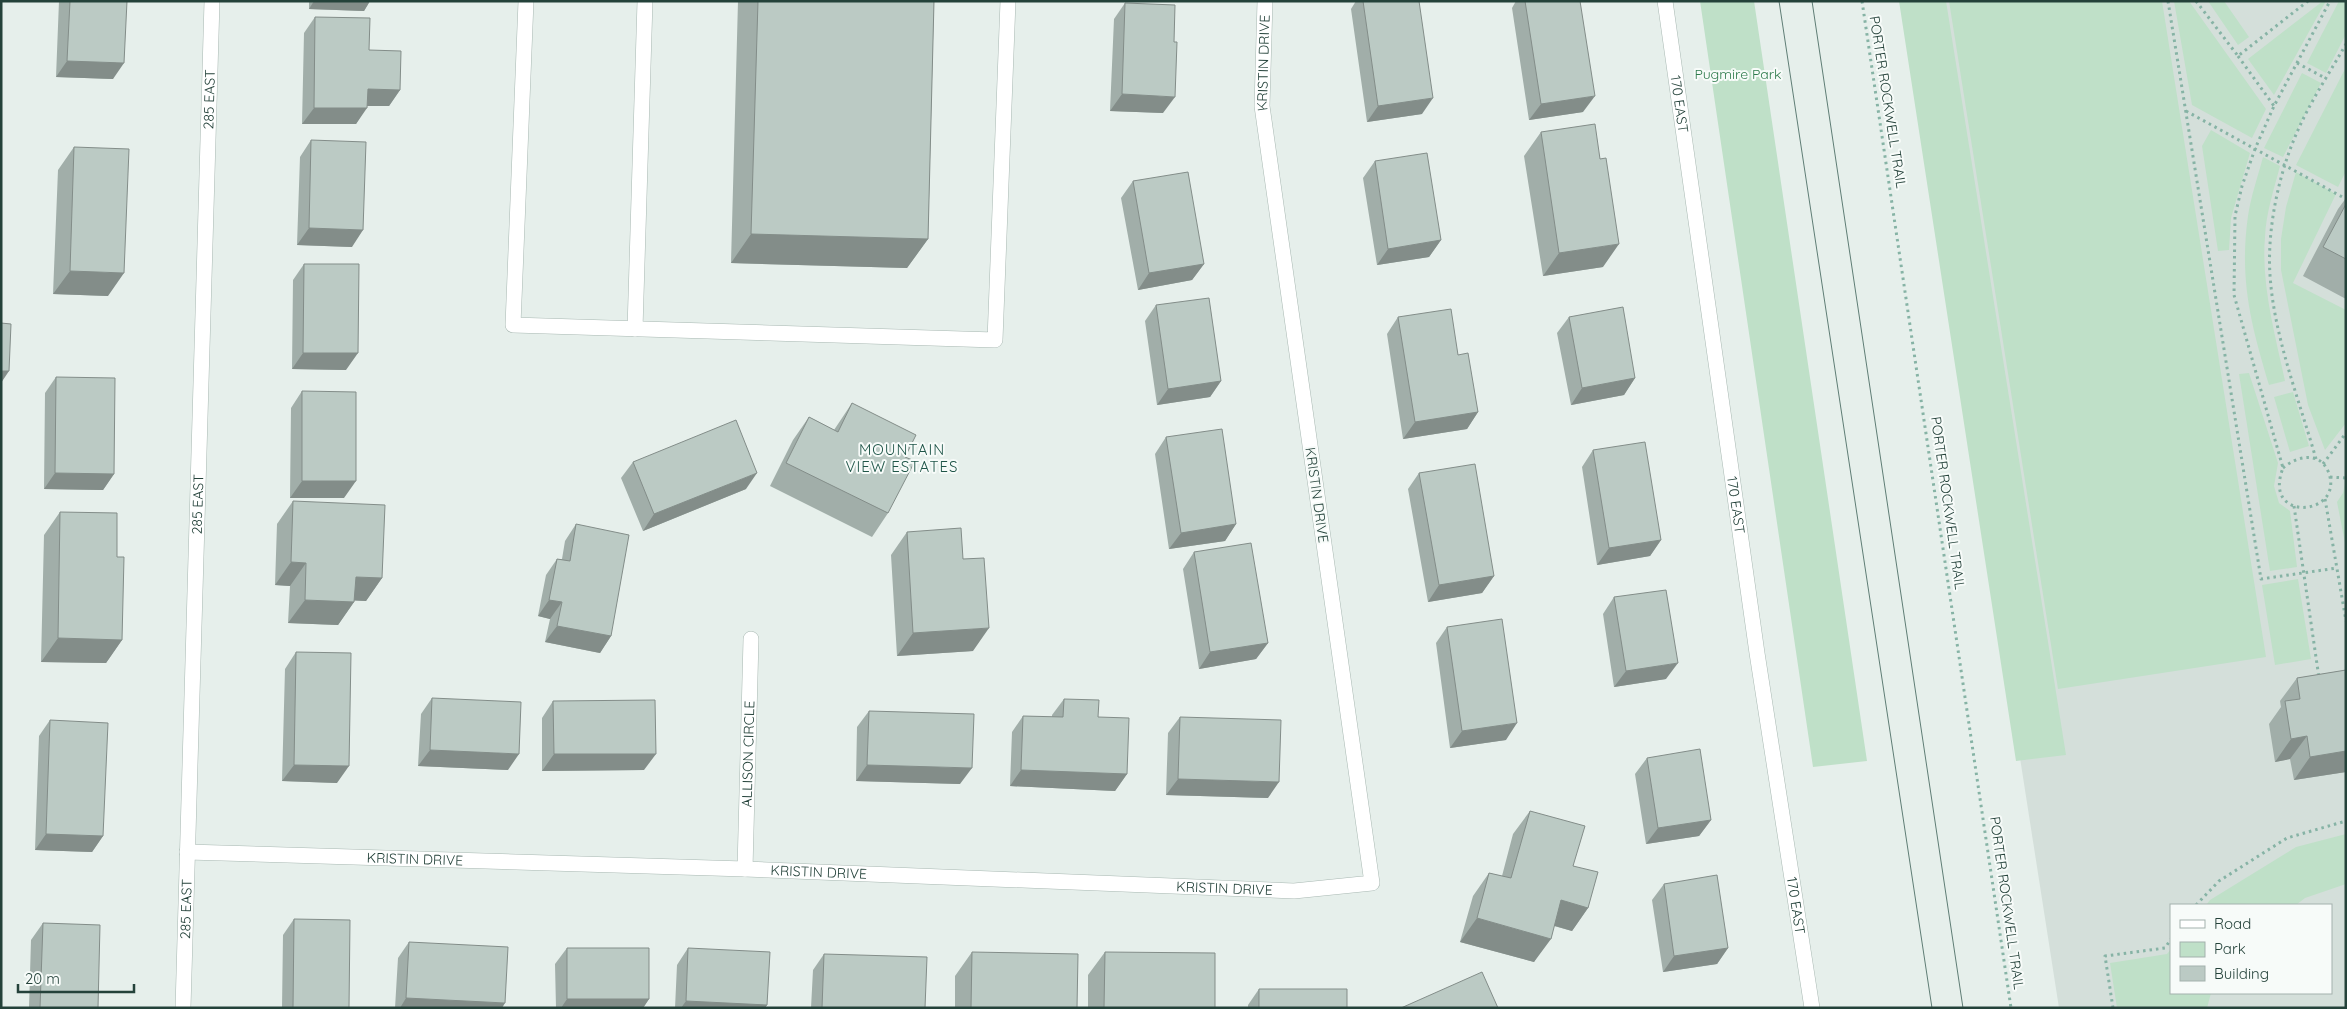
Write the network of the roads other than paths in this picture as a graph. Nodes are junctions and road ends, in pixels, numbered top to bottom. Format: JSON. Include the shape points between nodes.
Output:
{"nodes":[{"id":1,"x":212,"y":1,"type":"edge"},
{"id":2,"x":526,"y":1,"type":"edge"},
{"id":3,"x":645,"y":1,"type":"edge"},
{"id":4,"x":1008,"y":1,"type":"edge"},
{"id":5,"x":1265,"y":1,"type":"edge"},
{"id":6,"x":1665,"y":1,"type":"edge"},
{"id":7,"x":634,"y":329,"type":"junction"},
{"id":8,"x":751,"y":639,"type":"dead end"},
{"id":9,"x":188,"y":852,"type":"junction"},
{"id":10,"x":745,"y":869,"type":"junction"},
{"id":11,"x":183,"y":1008,"type":"edge"},
{"id":12,"x":1812,"y":1008,"type":"edge"}],
"edges":[{"from":1,"to":9,"type":"street","name":"285 EAST"},
{"from":2,"to":7,"type":"street","via":[[513,325]]},
{"from":3,"to":7,"type":"street"},
{"from":4,"to":7,"type":"street","via":[[995,340]]},
{"from":5,"to":10,"type":"street","name":"KRISTIN DRIVE","via":[[1262,106],[1372,883],[1294,891]]},
{"from":6,"to":12,"type":"street","name":"170 EAST","via":[[1757,653]]},
{"from":8,"to":10,"type":"street","name":"ALLISON CIRCLE"},
{"from":9,"to":10,"type":"street","name":"KRISTIN DRIVE"},
{"from":9,"to":11,"type":"street","name":"285 EAST"}]}
